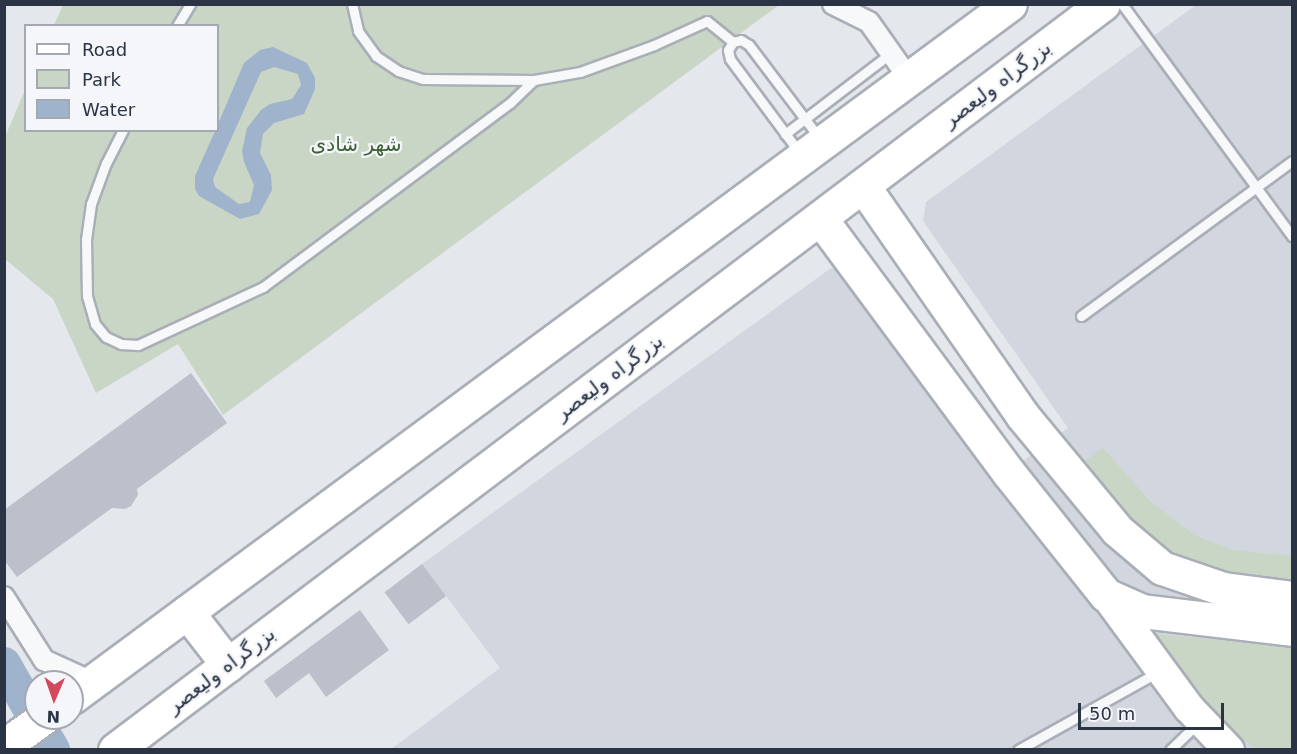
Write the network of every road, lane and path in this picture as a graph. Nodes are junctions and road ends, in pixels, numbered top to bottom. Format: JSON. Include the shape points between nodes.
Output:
{"nodes":[{"id":1,"x":190,"y":4,"type":"edge"},
{"id":2,"x":352,"y":4,"type":"edge"},
{"id":3,"x":833,"y":4,"type":"edge"},
{"id":4,"x":1010,"y":4,"type":"edge"},
{"id":5,"x":1103,"y":4,"type":"edge"},
{"id":6,"x":1122,"y":4,"type":"edge"},
{"id":7,"x":178,"y":24,"type":"edge"},
{"id":8,"x":733,"y":42,"type":"junction"},
{"id":9,"x":891,"y":53,"type":"junction"},
{"id":10,"x":534,"y":80,"type":"junction"},
{"id":11,"x":910,"y":80,"type":"junction"},
{"id":12,"x":122,"y":132,"type":"edge"},
{"id":13,"x":804,"y":138,"type":"junction"},
{"id":14,"x":1293,"y":161,"type":"edge"},
{"id":15,"x":863,"y":186,"type":"junction"},
{"id":16,"x":1257,"y":186,"type":"junction"},
{"id":17,"x":820,"y":218,"type":"junction"},
{"id":18,"x":1293,"y":236,"type":"edge"},
{"id":19,"x":1082,"y":316,"type":"dead end"},
{"id":20,"x":1022,"y":415,"type":"junction"},
{"id":21,"x":987,"y":442,"type":"junction"},
{"id":22,"x":1100,"y":511,"type":"junction"},
{"id":23,"x":1061,"y":538,"type":"junction"},
{"id":24,"x":1106,"y":595,"type":"junction"},
{"id":25,"x":4,"y":597,"type":"edge"},
{"id":26,"x":1293,"y":598,"type":"edge"},
{"id":27,"x":187,"y":612,"type":"junction"},
{"id":28,"x":1293,"y":628,"type":"edge"},
{"id":29,"x":228,"y":665,"type":"junction"},
{"id":30,"x":57,"y":670,"type":"edge"},
{"id":31,"x":1160,"y":671,"type":"junction"},
{"id":32,"x":84,"y":689,"type":"edge"},
{"id":33,"x":1201,"y":720,"type":"junction"},
{"id":34,"x":26,"y":730,"type":"edge"},
{"id":35,"x":4,"y":746,"type":"edge"},
{"id":36,"x":117,"y":748,"type":"edge"},
{"id":37,"x":1018,"y":750,"type":"edge"},
{"id":38,"x":1170,"y":750,"type":"edge"},
{"id":39,"x":1229,"y":750,"type":"edge"}],
"edges":[{"from":1,"to":7,"type":"lane"},
{"from":2,"to":10,"type":"lane","via":[[353,16],[366,44],[398,71],[430,80]]},
{"from":3,"to":9,"type":"street","via":[[869,22]]},
{"from":4,"to":11,"type":"highway"},
{"from":5,"to":15,"type":"highway","name":"بزرگراه ولیعصر"},
{"from":6,"to":16,"type":"lane"},
{"from":8,"to":10,"type":"lane","via":[[707,21],[580,72]]},
{"from":8,"to":13,"type":"lane","via":[[741,40],[749,45]]},
{"from":8,"to":13,"type":"lane","via":[[728,50],[730,59]]},
{"from":9,"to":11,"type":"street"},
{"from":9,"to":13,"type":"lane"},
{"from":10,"to":12,"type":"lane","via":[[510,103],[263,287],[146,344],[130,346],[106,337],[96,324],[87,296],[88,221],[98,183]]},
{"from":11,"to":13,"type":"highway"},
{"from":13,"to":27,"type":"highway"},
{"from":14,"to":16,"type":"lane"},
{"from":15,"to":17,"type":"highway","name":"بزرگراه ولیعصر"},
{"from":15,"to":20,"type":"highway"},
{"from":16,"to":18,"type":"lane"},
{"from":16,"to":19,"type":"lane"},
{"from":17,"to":21,"type":"highway"},
{"from":17,"to":29,"type":"highway","name":"بزرگراه ولیعصر"},
{"from":20,"to":21,"type":"highway"},
{"from":20,"to":22,"type":"highway"},
{"from":21,"to":23,"type":"highway"},
{"from":22,"to":23,"type":"highway"},
{"from":22,"to":26,"type":"highway","via":[[1162,568],[1223,589]]},
{"from":23,"to":24,"type":"highway"},
{"from":24,"to":28,"type":"highway","via":[[1142,611]]},
{"from":24,"to":31,"type":"main road"},
{"from":25,"to":30,"type":"street","via":[[44,660]]},
{"from":27,"to":29,"type":"highway"},
{"from":27,"to":32,"type":"highway"},
{"from":29,"to":36,"type":"highway","name":"بزرگراه ولیعصر"},
{"from":31,"to":33,"type":"main road"},
{"from":31,"to":37,"type":"lane"},
{"from":33,"to":38,"type":"lane"},
{"from":33,"to":39,"type":"main road"},
{"from":34,"to":35,"type":"highway"}]}
